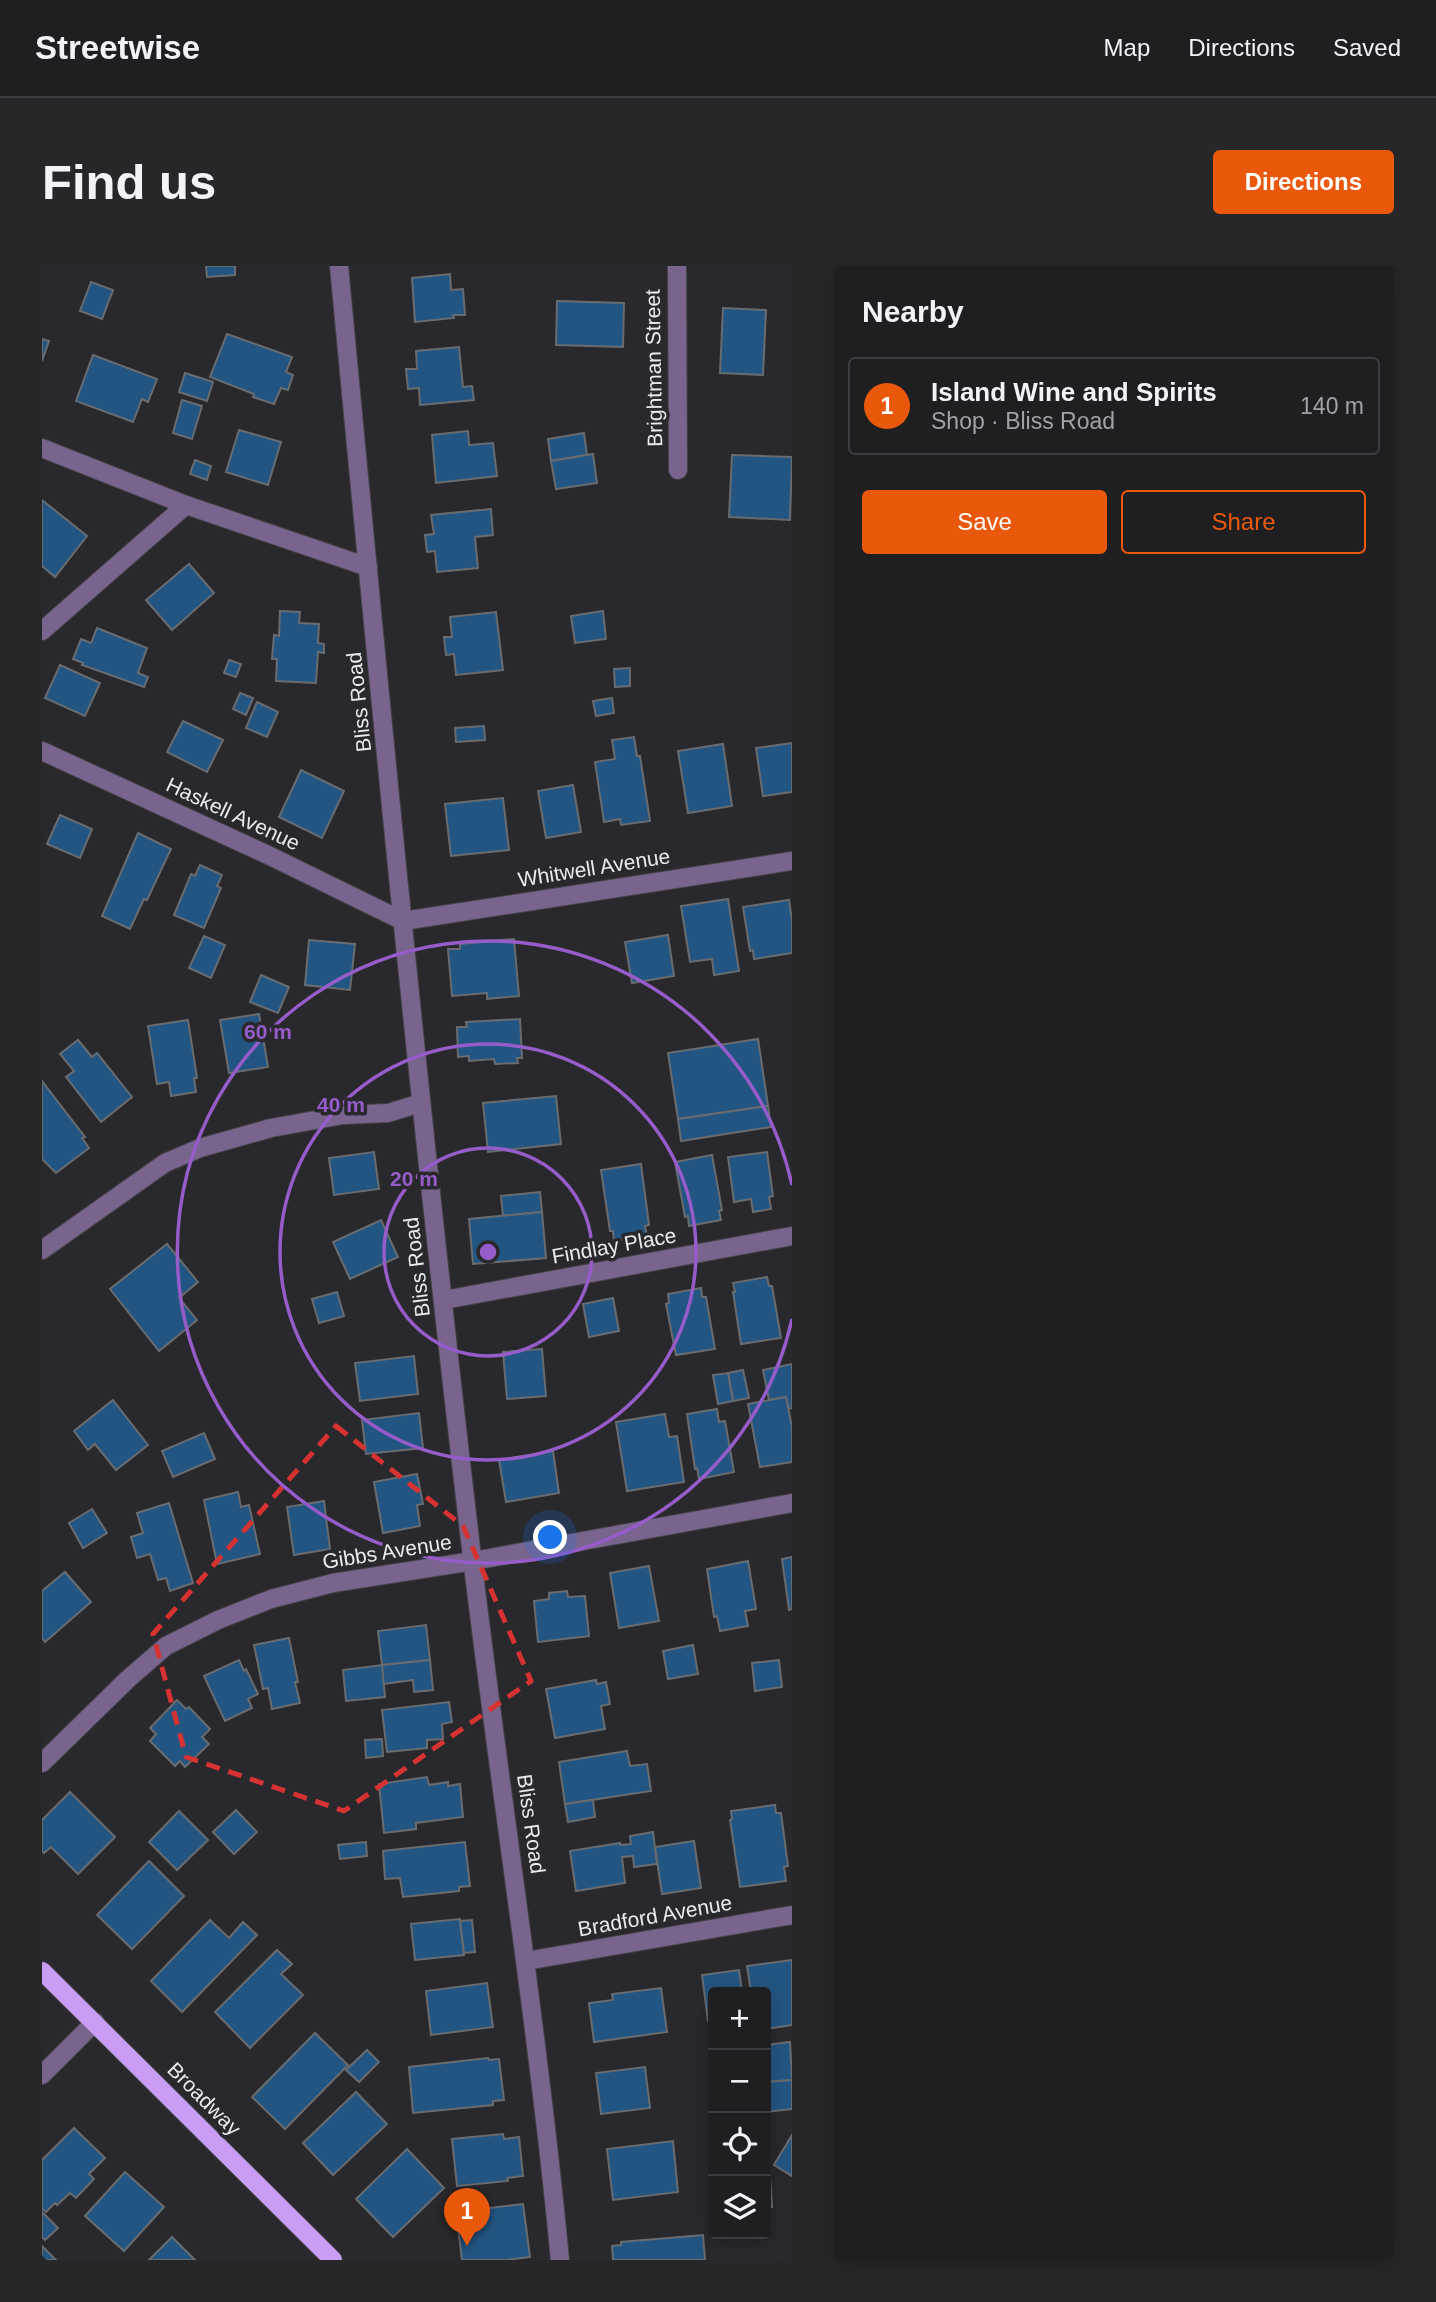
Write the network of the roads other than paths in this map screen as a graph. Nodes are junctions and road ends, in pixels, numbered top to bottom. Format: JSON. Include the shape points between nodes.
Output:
{"nodes":[{"id":1,"x":339,"y":266,"type":"edge"},
{"id":2,"x":677,"y":266,"type":"edge"},
{"id":3,"x":42,"y":448,"type":"edge"},
{"id":4,"x":678,"y":470,"type":"dead end"},
{"id":5,"x":186,"y":505,"type":"junction"},
{"id":6,"x":368,"y":567,"type":"junction"},
{"id":7,"x":42,"y":631,"type":"edge"},
{"id":8,"x":42,"y":751,"type":"edge"},
{"id":9,"x":792,"y":861,"type":"edge"},
{"id":10,"x":403,"y":920,"type":"junction"},
{"id":11,"x":421,"y":1103,"type":"junction"},
{"id":12,"x":792,"y":1236,"type":"edge"},
{"id":13,"x":42,"y":1250,"type":"edge"},
{"id":14,"x":444,"y":1300,"type":"junction"},
{"id":15,"x":792,"y":1503,"type":"edge"},
{"id":16,"x":473,"y":1561,"type":"junction"},
{"id":17,"x":42,"y":1763,"type":"edge"},
{"id":18,"x":792,"y":1915,"type":"edge"},
{"id":19,"x":526,"y":1961,"type":"junction"},
{"id":20,"x":42,"y":1971,"type":"edge"},
{"id":21,"x":95,"y":2022,"type":"junction"},
{"id":22,"x":42,"y":2075,"type":"edge"},
{"id":23,"x":333,"y":2260,"type":"edge"},
{"id":24,"x":560,"y":2260,"type":"edge"}],
"edges":[{"from":1,"to":6,"type":"street","name":"Bliss Road"},
{"from":2,"to":4,"type":"street","name":"Brightman Street"},
{"from":3,"to":5,"type":"street"},
{"from":5,"to":6,"type":"street"},
{"from":5,"to":7,"type":"street"},
{"from":6,"to":10,"type":"street","name":"Bliss Road"},
{"from":8,"to":10,"type":"street","name":"Haskell Avenue"},
{"from":9,"to":10,"type":"street","name":"Whitwell Avenue"},
{"from":10,"to":11,"type":"street","name":"Bliss Road"},
{"from":11,"to":13,"type":"street","via":[[388,1113],[343,1115],[271,1128],[200,1148],[165,1163]]},
{"from":11,"to":14,"type":"street","name":"Bliss Road"},
{"from":12,"to":14,"type":"street","name":"Findlay Place"},
{"from":14,"to":16,"type":"street","name":"Bliss Road"},
{"from":15,"to":16,"type":"street","name":"Gibbs Avenue"},
{"from":16,"to":17,"type":"street","name":"Gibbs Avenue","via":[[333,1583],[271,1599],[218,1620],[166,1646]]},
{"from":16,"to":19,"type":"street","name":"Bliss Road"},
{"from":18,"to":19,"type":"street","name":"Bradford Avenue"},
{"from":19,"to":24,"type":"street","name":"Bliss Road"},
{"from":20,"to":21,"type":"main road","name":"Broadway"},
{"from":21,"to":22,"type":"street"},
{"from":21,"to":23,"type":"main road","name":"Broadway"}]}
